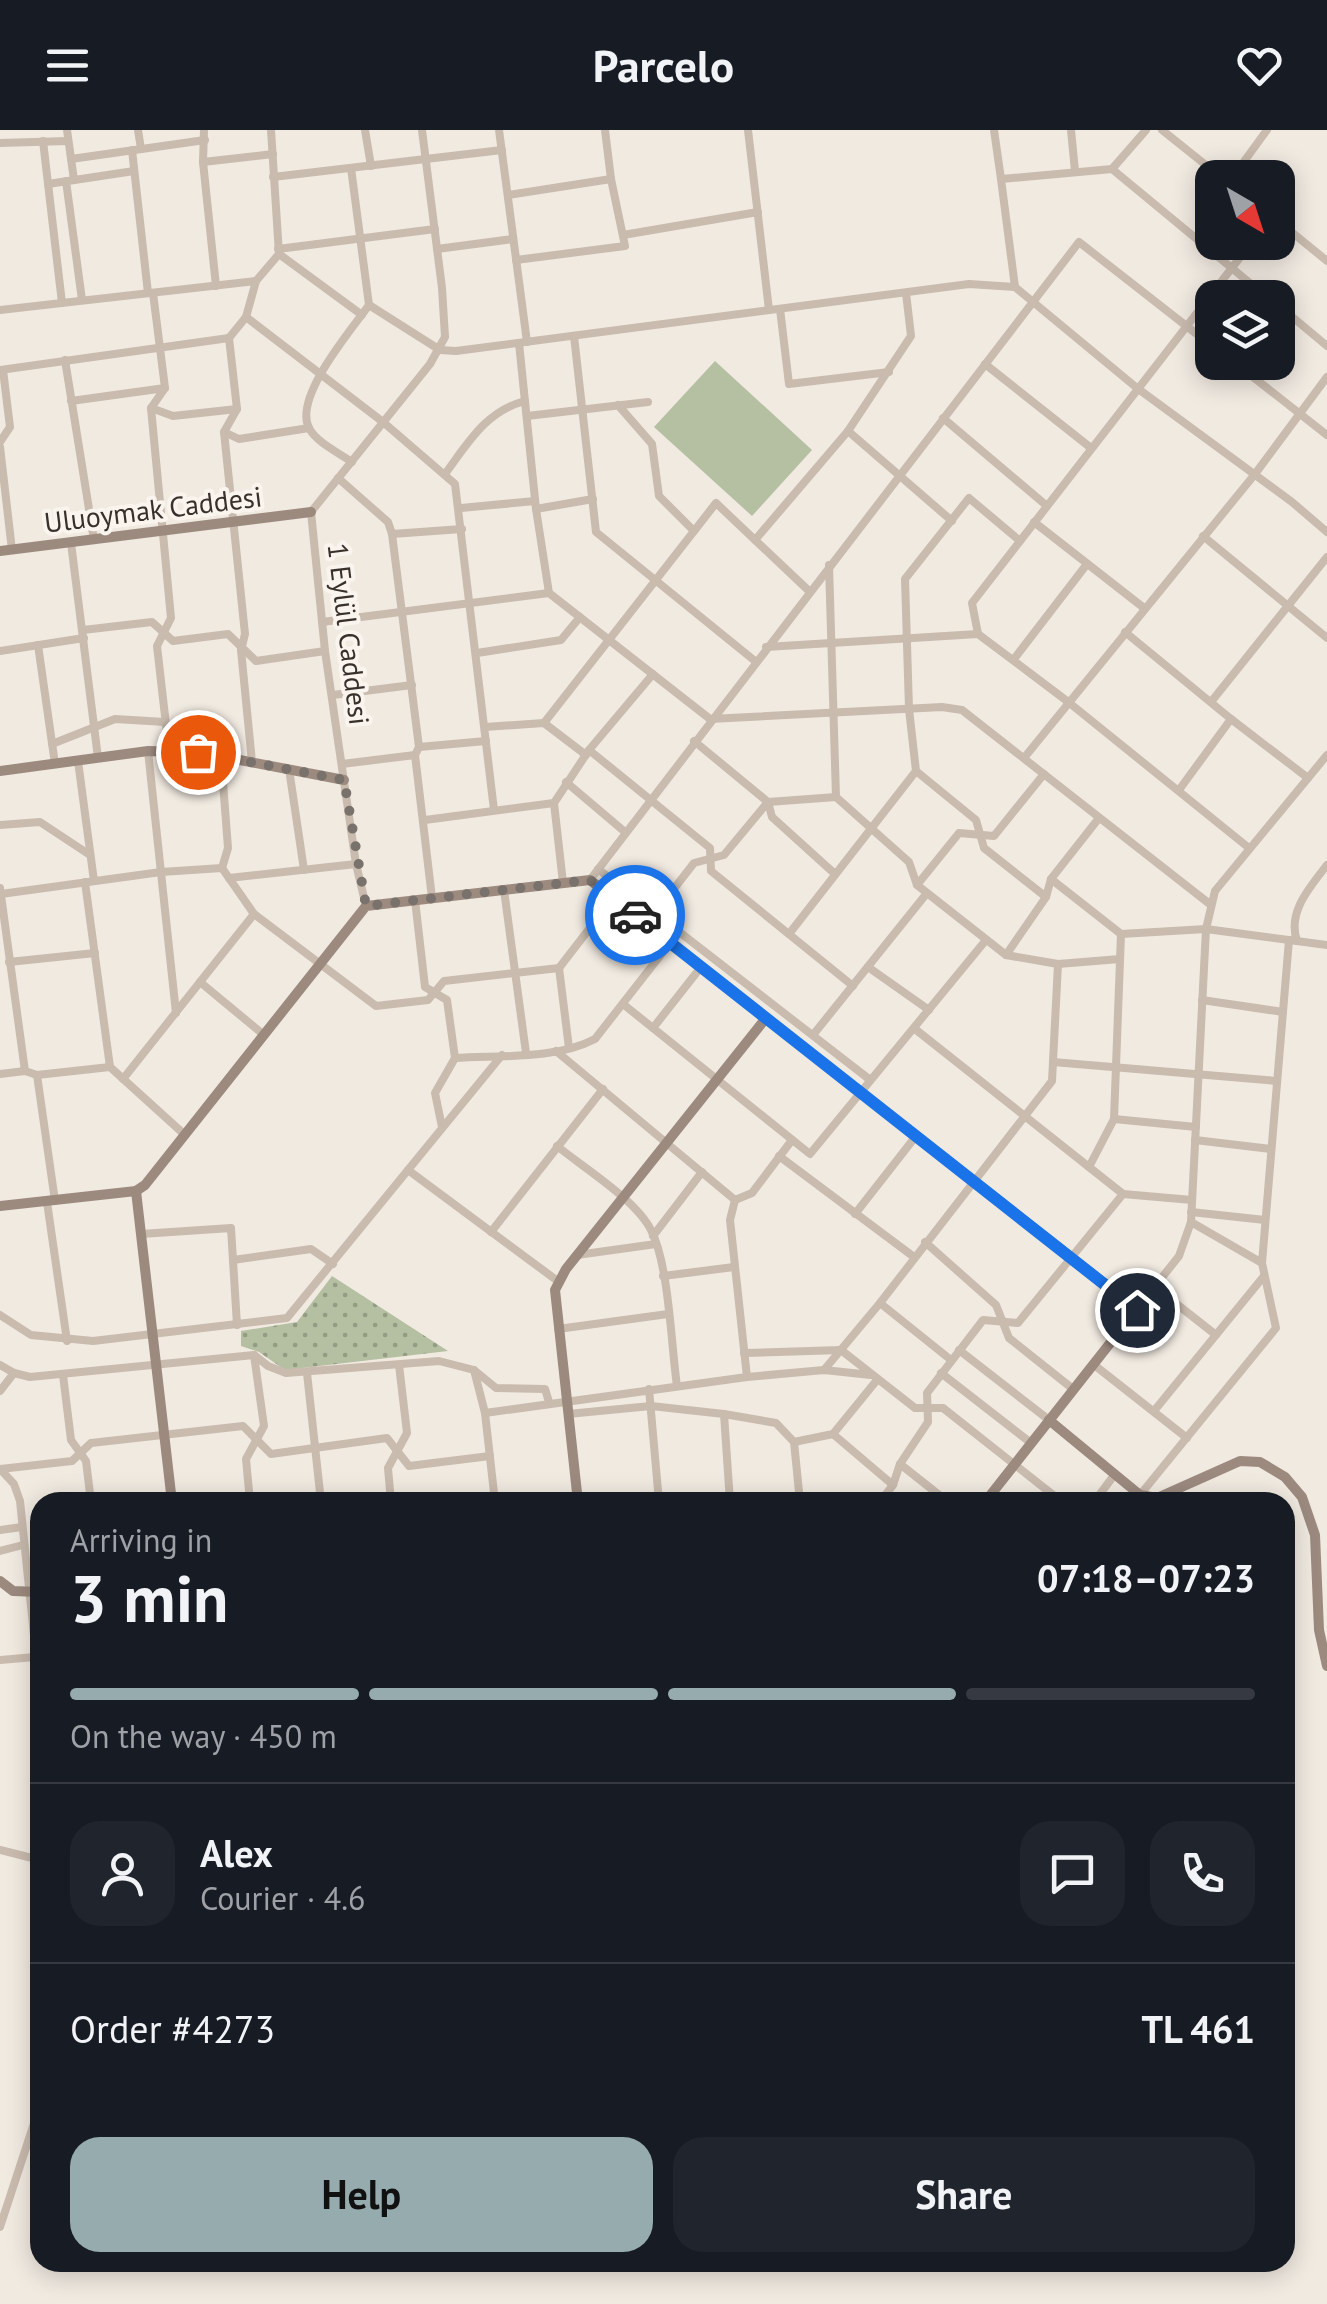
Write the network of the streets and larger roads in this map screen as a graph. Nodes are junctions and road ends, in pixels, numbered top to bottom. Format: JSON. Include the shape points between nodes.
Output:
{"nodes":[{"id":1,"x":67,"y":130,"type":"edge"},
{"id":2,"x":138,"y":130,"type":"edge"},
{"id":3,"x":204,"y":130,"type":"edge"},
{"id":4,"x":270,"y":130,"type":"edge"},
{"id":5,"x":365,"y":130,"type":"edge"},
{"id":6,"x":422,"y":130,"type":"edge"},
{"id":7,"x":499,"y":130,"type":"edge"},
{"id":8,"x":605,"y":130,"type":"edge"},
{"id":9,"x":748,"y":130,"type":"edge"},
{"id":10,"x":994,"y":130,"type":"edge"},
{"id":11,"x":1071,"y":130,"type":"edge"},
{"id":12,"x":1146,"y":130,"type":"edge"},
{"id":13,"x":1162,"y":130,"type":"edge"},
{"id":14,"x":1264,"y":131,"type":"edge"},
{"id":15,"x":205,"y":140,"type":"junction"},
{"id":16,"x":42,"y":141,"type":"junction"},
{"id":17,"x":68,"y":141,"type":"junction"},
{"id":18,"x":0,"y":143,"type":"edge"},
{"id":19,"x":136,"y":150,"type":"junction"},
{"id":20,"x":502,"y":150,"type":"junction"},
{"id":21,"x":272,"y":154,"type":"junction"},
{"id":22,"x":71,"y":159,"type":"junction"},
{"id":23,"x":426,"y":160,"type":"junction"},
{"id":24,"x":1200,"y":160,"type":"edge"},
{"id":25,"x":1244,"y":160,"type":"edge"},
{"id":26,"x":203,"y":162,"type":"junction"},
{"id":27,"x":370,"y":166,"type":"junction"},
{"id":28,"x":351,"y":168,"type":"junction"},
{"id":29,"x":1112,"y":169,"type":"junction"},
{"id":30,"x":134,"y":171,"type":"junction"},
{"id":31,"x":1075,"y":171,"type":"junction"},
{"id":32,"x":273,"y":177,"type":"junction"},
{"id":33,"x":611,"y":179,"type":"junction"},
{"id":34,"x":1001,"y":179,"type":"junction"},
{"id":35,"x":70,"y":180,"type":"junction"},
{"id":36,"x":48,"y":184,"type":"junction"},
{"id":37,"x":508,"y":195,"type":"junction"},
{"id":38,"x":758,"y":212,"type":"junction"},
{"id":39,"x":435,"y":229,"type":"junction"},
{"id":40,"x":623,"y":236,"type":"junction"},
{"id":41,"x":1295,"y":236,"type":"edge"},
{"id":42,"x":359,"y":238,"type":"junction"},
{"id":43,"x":514,"y":238,"type":"junction"},
{"id":44,"x":438,"y":249,"type":"junction"},
{"id":45,"x":278,"y":251,"type":"junction"},
{"id":46,"x":516,"y":260,"type":"junction"},
{"id":47,"x":1238,"y":260,"type":"edge"},
{"id":48,"x":1327,"y":261,"type":"edge"},
{"id":49,"x":1232,"y":268,"type":"junction"},
{"id":50,"x":1246,"y":280,"type":"edge"},
{"id":51,"x":256,"y":281,"type":"junction"},
{"id":52,"x":216,"y":286,"type":"junction"},
{"id":53,"x":1014,"y":287,"type":"junction"},
{"id":54,"x":150,"y":293,"type":"junction"},
{"id":55,"x":906,"y":293,"type":"junction"},
{"id":56,"x":82,"y":300,"type":"junction"},
{"id":57,"x":62,"y":303,"type":"junction"},
{"id":58,"x":1032,"y":304,"type":"junction"},
{"id":59,"x":369,"y":305,"type":"junction"},
{"id":60,"x":780,"y":309,"type":"junction"},
{"id":61,"x":0,"y":310,"type":"edge"},
{"id":62,"x":769,"y":310,"type":"junction"},
{"id":63,"x":362,"y":315,"type":"junction"},
{"id":64,"x":246,"y":317,"type":"junction"},
{"id":65,"x":1295,"y":320,"type":"edge"},
{"id":66,"x":1186,"y":326,"type":"junction"},
{"id":67,"x":1195,"y":333,"type":"edge"},
{"id":68,"x":574,"y":336,"type":"junction"},
{"id":69,"x":229,"y":338,"type":"junction"},
{"id":70,"x":523,"y":343,"type":"junction"},
{"id":71,"x":159,"y":346,"type":"junction"},
{"id":72,"x":1327,"y":346,"type":"edge"},
{"id":73,"x":440,"y":350,"type":"junction"},
{"id":74,"x":65,"y":360,"type":"junction"},
{"id":75,"x":985,"y":364,"type":"junction"},
{"id":76,"x":1,"y":370,"type":"edge"},
{"id":77,"x":888,"y":372,"type":"junction"},
{"id":78,"x":320,"y":374,"type":"junction"},
{"id":79,"x":1327,"y":377,"type":"edge"},
{"id":80,"x":1257,"y":380,"type":"edge"},
{"id":81,"x":164,"y":388,"type":"junction"},
{"id":82,"x":1138,"y":388,"type":"junction"},
{"id":83,"x":71,"y":400,"type":"junction"},
{"id":84,"x":525,"y":401,"type":"junction"},
{"id":85,"x":648,"y":402,"type":"dead end"},
{"id":86,"x":618,"y":405,"type":"junction"},
{"id":87,"x":151,"y":408,"type":"junction"},
{"id":88,"x":582,"y":408,"type":"junction"},
{"id":89,"x":238,"y":409,"type":"junction"},
{"id":90,"x":1301,"y":414,"type":"junction"},
{"id":91,"x":527,"y":416,"type":"junction"},
{"id":92,"x":943,"y":418,"type":"junction"},
{"id":93,"x":383,"y":422,"type":"junction"},
{"id":94,"x":5,"y":426,"type":"edge"},
{"id":95,"x":309,"y":428,"type":"junction"},
{"id":96,"x":848,"y":431,"type":"junction"},
{"id":97,"x":224,"y":432,"type":"junction"},
{"id":98,"x":1327,"y":435,"type":"edge"},
{"id":99,"x":0,"y":445,"type":"edge"},
{"id":100,"x":1091,"y":448,"type":"junction"},
{"id":101,"x":352,"y":462,"type":"junction"},
{"id":102,"x":445,"y":474,"type":"junction"},
{"id":103,"x":1254,"y":474,"type":"junction"},
{"id":104,"x":899,"y":475,"type":"junction"},
{"id":105,"x":338,"y":478,"type":"junction"},
{"id":106,"x":592,"y":498,"type":"junction"},
{"id":107,"x":536,"y":505,"type":"junction"},
{"id":108,"x":1047,"y":506,"type":"junction"},
{"id":109,"x":460,"y":508,"type":"junction"},
{"id":110,"x":311,"y":512,"type":"junction"},
{"id":111,"x":952,"y":521,"type":"junction"},
{"id":112,"x":234,"y":522,"type":"junction"},
{"id":113,"x":1034,"y":522,"type":"junction"},
{"id":114,"x":462,"y":528,"type":"junction"},
{"id":115,"x":694,"y":531,"type":"junction"},
{"id":116,"x":161,"y":532,"type":"junction"},
{"id":117,"x":1327,"y":532,"type":"edge"},
{"id":118,"x":392,"y":534,"type":"junction"},
{"id":119,"x":1204,"y":536,"type":"junction"},
{"id":120,"x":94,"y":540,"type":"junction"},
{"id":121,"x":755,"y":540,"type":"junction"},
{"id":122,"x":1020,"y":541,"type":"junction"},
{"id":123,"x":71,"y":542,"type":"junction"},
{"id":124,"x":6,"y":551,"type":"edge"},
{"id":125,"x":1327,"y":557,"type":"edge"},
{"id":126,"x":1087,"y":564,"type":"junction"},
{"id":127,"x":829,"y":565,"type":"junction"},
{"id":128,"x":655,"y":580,"type":"junction"},
{"id":129,"x":810,"y":590,"type":"junction"},
{"id":130,"x":550,"y":593,"type":"junction"},
{"id":131,"x":471,"y":603,"type":"junction"},
{"id":132,"x":1288,"y":606,"type":"junction"},
{"id":133,"x":1144,"y":608,"type":"junction"},
{"id":134,"x":403,"y":612,"type":"junction"},
{"id":135,"x":580,"y":617,"type":"junction"},
{"id":136,"x":322,"y":622,"type":"junction"},
{"id":137,"x":164,"y":632,"type":"junction"},
{"id":138,"x":1124,"y":632,"type":"junction"},
{"id":139,"x":84,"y":634,"type":"junction"},
{"id":140,"x":978,"y":634,"type":"junction"},
{"id":141,"x":905,"y":636,"type":"junction"},
{"id":142,"x":1327,"y":638,"type":"edge"},
{"id":143,"x":608,"y":639,"type":"junction"},
{"id":144,"x":832,"y":641,"type":"junction"},
{"id":145,"x":38,"y":645,"type":"junction"},
{"id":146,"x":766,"y":647,"type":"junction"},
{"id":147,"x":0,"y":650,"type":"edge"},
{"id":148,"x":241,"y":650,"type":"junction"},
{"id":149,"x":325,"y":652,"type":"junction"},
{"id":150,"x":476,"y":652,"type":"junction"},
{"id":151,"x":1014,"y":659,"type":"junction"},
{"id":152,"x":755,"y":661,"type":"junction"},
{"id":153,"x":653,"y":674,"type":"junction"},
{"id":154,"x":412,"y":685,"type":"junction"},
{"id":155,"x":333,"y":696,"type":"junction"},
{"id":156,"x":1067,"y":701,"type":"junction"},
{"id":157,"x":1211,"y":702,"type":"junction"},
{"id":158,"x":909,"y":709,"type":"junction"},
{"id":159,"x":836,"y":713,"type":"junction"},
{"id":160,"x":710,"y":719,"type":"junction"},
{"id":161,"x":1231,"y":719,"type":"junction"},
{"id":162,"x":165,"y":722,"type":"junction"},
{"id":163,"x":544,"y":723,"type":"junction"},
{"id":164,"x":95,"y":726,"type":"junction"},
{"id":165,"x":485,"y":727,"type":"junction"},
{"id":166,"x":486,"y":741,"type":"junction"},
{"id":167,"x":694,"y":741,"type":"junction"},
{"id":168,"x":52,"y":744,"type":"junction"},
{"id":169,"x":148,"y":751,"type":"junction"},
{"id":170,"x":417,"y":751,"type":"junction"},
{"id":171,"x":169,"y":752,"type":"junction"},
{"id":172,"x":587,"y":753,"type":"junction"},
{"id":173,"x":1327,"y":755,"type":"edge"},
{"id":174,"x":220,"y":756,"type":"junction"},
{"id":175,"x":98,"y":758,"type":"junction"},
{"id":176,"x":1024,"y":758,"type":"junction"},
{"id":177,"x":78,"y":760,"type":"junction"},
{"id":178,"x":252,"y":762,"type":"junction"},
{"id":179,"x":54,"y":764,"type":"junction"},
{"id":180,"x":342,"y":764,"type":"junction"},
{"id":181,"x":289,"y":769,"type":"junction"},
{"id":182,"x":0,"y":771,"type":"edge"},
{"id":183,"x":916,"y":771,"type":"junction"},
{"id":184,"x":1044,"y":774,"type":"junction"},
{"id":185,"x":1308,"y":778,"type":"junction"},
{"id":186,"x":344,"y":780,"type":"junction"},
{"id":187,"x":566,"y":782,"type":"junction"},
{"id":188,"x":1180,"y":790,"type":"junction"},
{"id":189,"x":836,"y":796,"type":"junction"},
{"id":190,"x":650,"y":798,"type":"junction"},
{"id":191,"x":554,"y":802,"type":"junction"},
{"id":192,"x":768,"y":802,"type":"junction"},
{"id":193,"x":494,"y":810,"type":"junction"},
{"id":194,"x":1099,"y":818,"type":"junction"},
{"id":195,"x":425,"y":820,"type":"junction"},
{"id":196,"x":0,"y":825,"type":"edge"},
{"id":197,"x":872,"y":828,"type":"junction"},
{"id":198,"x":626,"y":832,"type":"junction"},
{"id":199,"x":978,"y":834,"type":"junction"},
{"id":200,"x":1249,"y":848,"type":"junction"},
{"id":201,"x":90,"y":855,"type":"junction"},
{"id":202,"x":710,"y":860,"type":"junction"},
{"id":203,"x":356,"y":864,"type":"junction"},
{"id":204,"x":1327,"y":865,"type":"edge"},
{"id":205,"x":222,"y":868,"type":"junction"},
{"id":206,"x":598,"y":869,"type":"junction"},
{"id":207,"x":304,"y":870,"type":"junction"},
{"id":208,"x":161,"y":872,"type":"junction"},
{"id":209,"x":835,"y":874,"type":"junction"},
{"id":210,"x":229,"y":878,"type":"junction"},
{"id":211,"x":1051,"y":879,"type":"junction"},
{"id":212,"x":590,"y":880,"type":"junction"},
{"id":213,"x":90,"y":882,"type":"junction"},
{"id":214,"x":563,"y":883,"type":"junction"},
{"id":215,"x":918,"y":885,"type":"junction"},
{"id":216,"x":504,"y":890,"type":"junction"},
{"id":217,"x":0,"y":891,"type":"edge"},
{"id":218,"x":927,"y":893,"type":"junction"},
{"id":219,"x":1046,"y":897,"type":"junction"},
{"id":220,"x":432,"y":898,"type":"junction"},
{"id":221,"x":612,"y":898,"type":"junction"},
{"id":222,"x":415,"y":900,"type":"junction"},
{"id":223,"x":1211,"y":905,"type":"junction"},
{"id":224,"x":366,"y":906,"type":"junction"},
{"id":225,"x":1,"y":912,"type":"edge"},
{"id":226,"x":656,"y":913,"type":"junction"},
{"id":227,"x":254,"y":914,"type":"junction"},
{"id":228,"x":1206,"y":929,"type":"junction"},
{"id":229,"x":789,"y":934,"type":"junction"},
{"id":230,"x":1121,"y":934,"type":"junction"},
{"id":231,"x":986,"y":940,"type":"junction"},
{"id":232,"x":1293,"y":940,"type":"junction"},
{"id":233,"x":670,"y":943,"type":"junction"},
{"id":234,"x":1327,"y":944,"type":"edge"},
{"id":235,"x":95,"y":953,"type":"junction"},
{"id":236,"x":1006,"y":955,"type":"junction"},
{"id":237,"x":1120,"y":959,"type":"junction"},
{"id":238,"x":10,"y":962,"type":"junction"},
{"id":239,"x":319,"y":964,"type":"junction"},
{"id":240,"x":1058,"y":964,"type":"junction"},
{"id":241,"x":868,"y":966,"type":"junction"},
{"id":242,"x":701,"y":967,"type":"junction"},
{"id":243,"x":560,"y":968,"type":"junction"},
{"id":244,"x":515,"y":973,"type":"junction"},
{"id":245,"x":200,"y":982,"type":"junction"},
{"id":246,"x":852,"y":986,"type":"junction"},
{"id":247,"x":436,"y":991,"type":"junction"},
{"id":248,"x":15,"y":1000,"type":"junction"},
{"id":249,"x":1202,"y":1000,"type":"junction"},
{"id":250,"x":0,"y":1002,"type":"edge"},
{"id":251,"x":623,"y":1004,"type":"junction"},
{"id":252,"x":928,"y":1010,"type":"junction"},
{"id":253,"x":1283,"y":1012,"type":"junction"},
{"id":254,"x":176,"y":1013,"type":"junction"},
{"id":255,"x":766,"y":1018,"type":"junction"},
{"id":256,"x":653,"y":1028,"type":"junction"},
{"id":257,"x":914,"y":1029,"type":"junction"},
{"id":258,"x":264,"y":1034,"type":"junction"},
{"id":259,"x":813,"y":1035,"type":"junction"},
{"id":260,"x":569,"y":1048,"type":"junction"},
{"id":261,"x":556,"y":1050,"type":"junction"},
{"id":262,"x":526,"y":1053,"type":"junction"},
{"id":263,"x":502,"y":1054,"type":"junction"},
{"id":264,"x":455,"y":1058,"type":"junction"},
{"id":265,"x":1053,"y":1062,"type":"junction"},
{"id":266,"x":110,"y":1067,"type":"junction"},
{"id":267,"x":1116,"y":1068,"type":"junction"},
{"id":268,"x":25,"y":1071,"type":"junction"},
{"id":269,"x":0,"y":1074,"type":"edge"},
{"id":270,"x":1198,"y":1074,"type":"junction"},
{"id":271,"x":37,"y":1075,"type":"junction"},
{"id":272,"x":716,"y":1079,"type":"junction"},
{"id":273,"x":870,"y":1079,"type":"junction"},
{"id":274,"x":123,"y":1080,"type":"junction"},
{"id":275,"x":1277,"y":1081,"type":"junction"},
{"id":276,"x":602,"y":1089,"type":"junction"},
{"id":277,"x":859,"y":1091,"type":"junction"},
{"id":278,"x":1025,"y":1116,"type":"junction"},
{"id":279,"x":1114,"y":1120,"type":"junction"},
{"id":280,"x":442,"y":1127,"type":"junction"},
{"id":281,"x":1196,"y":1127,"type":"junction"},
{"id":282,"x":185,"y":1135,"type":"junction"},
{"id":283,"x":916,"y":1136,"type":"junction"},
{"id":284,"x":792,"y":1140,"type":"junction"},
{"id":285,"x":1195,"y":1140,"type":"junction"},
{"id":286,"x":666,"y":1142,"type":"junction"},
{"id":287,"x":557,"y":1146,"type":"junction"},
{"id":288,"x":1271,"y":1149,"type":"junction"},
{"id":289,"x":779,"y":1156,"type":"junction"},
{"id":290,"x":1088,"y":1168,"type":"junction"},
{"id":291,"x":408,"y":1170,"type":"junction"},
{"id":292,"x":702,"y":1172,"type":"junction"},
{"id":293,"x":973,"y":1181,"type":"junction"},
{"id":294,"x":136,"y":1190,"type":"junction"},
{"id":295,"x":1122,"y":1194,"type":"junction"},
{"id":296,"x":622,"y":1198,"type":"junction"},
{"id":297,"x":736,"y":1200,"type":"junction"},
{"id":298,"x":1192,"y":1200,"type":"junction"},
{"id":299,"x":51,"y":1201,"type":"junction"},
{"id":300,"x":0,"y":1206,"type":"edge"},
{"id":301,"x":1192,"y":1212,"type":"junction"},
{"id":302,"x":855,"y":1214,"type":"junction"},
{"id":303,"x":1265,"y":1220,"type":"junction"},
{"id":304,"x":1191,"y":1222,"type":"junction"},
{"id":305,"x":491,"y":1232,"type":"junction"},
{"id":306,"x":141,"y":1234,"type":"junction"},
{"id":307,"x":655,"y":1240,"type":"junction"},
{"id":308,"x":924,"y":1242,"type":"junction"},
{"id":309,"x":576,"y":1256,"type":"junction"},
{"id":310,"x":914,"y":1258,"type":"junction"},
{"id":311,"x":1071,"y":1258,"type":"junction"},
{"id":312,"x":232,"y":1260,"type":"junction"},
{"id":313,"x":1262,"y":1263,"type":"junction"},
{"id":314,"x":332,"y":1264,"type":"junction"},
{"id":315,"x":734,"y":1267,"type":"junction"},
{"id":316,"x":663,"y":1276,"type":"junction"},
{"id":317,"x":1264,"y":1276,"type":"junction"},
{"id":318,"x":559,"y":1282,"type":"junction"},
{"id":319,"x":1155,"y":1287,"type":"junction"},
{"id":320,"x":880,"y":1303,"type":"junction"},
{"id":321,"x":1137,"y":1310,"type":"junction"},
{"id":322,"x":668,"y":1314,"type":"junction"},
{"id":323,"x":0,"y":1316,"type":"edge"},
{"id":324,"x":1003,"y":1322,"type":"junction"},
{"id":325,"x":237,"y":1325,"type":"junction"},
{"id":326,"x":558,"y":1329,"type":"junction"},
{"id":327,"x":152,"y":1334,"type":"junction"},
{"id":328,"x":1216,"y":1335,"type":"junction"},
{"id":329,"x":67,"y":1341,"type":"junction"},
{"id":330,"x":841,"y":1350,"type":"junction"},
{"id":331,"x":959,"y":1350,"type":"junction"},
{"id":332,"x":744,"y":1353,"type":"junction"},
{"id":333,"x":254,"y":1355,"type":"junction"},
{"id":334,"x":951,"y":1360,"type":"junction"},
{"id":335,"x":156,"y":1362,"type":"junction"},
{"id":336,"x":399,"y":1364,"type":"junction"},
{"id":337,"x":1093,"y":1364,"type":"junction"},
{"id":338,"x":0,"y":1365,"type":"edge"},
{"id":339,"x":474,"y":1370,"type":"junction"},
{"id":340,"x":824,"y":1370,"type":"junction"},
{"id":341,"x":14,"y":1373,"type":"junction"},
{"id":342,"x":307,"y":1373,"type":"junction"},
{"id":343,"x":941,"y":1373,"type":"junction"},
{"id":344,"x":62,"y":1375,"type":"junction"},
{"id":345,"x":748,"y":1377,"type":"junction"},
{"id":346,"x":874,"y":1377,"type":"junction"},
{"id":347,"x":677,"y":1386,"type":"junction"},
{"id":348,"x":649,"y":1389,"type":"junction"},
{"id":349,"x":1074,"y":1389,"type":"junction"},
{"id":350,"x":0,"y":1391,"type":"edge"},
{"id":351,"x":566,"y":1400,"type":"junction"},
{"id":352,"x":550,"y":1402,"type":"junction"},
{"id":353,"x":651,"y":1406,"type":"junction"},
{"id":354,"x":927,"y":1408,"type":"junction"},
{"id":355,"x":1154,"y":1412,"type":"junction"},
{"id":356,"x":485,"y":1413,"type":"junction"},
{"id":357,"x":568,"y":1414,"type":"junction"},
{"id":358,"x":724,"y":1414,"type":"junction"},
{"id":359,"x":1049,"y":1420,"type":"junction"},
{"id":360,"x":833,"y":1434,"type":"junction"},
{"id":361,"x":164,"y":1436,"type":"junction"},
{"id":362,"x":256,"y":1438,"type":"junction"},
{"id":363,"x":1187,"y":1438,"type":"junction"},
{"id":364,"x":794,"y":1442,"type":"junction"},
{"id":365,"x":1030,"y":1444,"type":"junction"},
{"id":366,"x":315,"y":1448,"type":"junction"},
{"id":367,"x":397,"y":1451,"type":"junction"},
{"id":368,"x":80,"y":1453,"type":"junction"},
{"id":369,"x":490,"y":1456,"type":"junction"},
{"id":370,"x":900,"y":1464,"type":"junction"},
{"id":371,"x":1014,"y":1465,"type":"junction"},
{"id":372,"x":0,"y":1469,"type":"edge"},
{"id":373,"x":1115,"y":1474,"type":"junction"},
{"id":374,"x":892,"y":1485,"type":"junction"},
{"id":375,"x":89,"y":1492,"type":"edge"},
{"id":376,"x":171,"y":1492,"type":"edge"},
{"id":377,"x":249,"y":1492,"type":"edge"},
{"id":378,"x":320,"y":1492,"type":"edge"},
{"id":379,"x":390,"y":1492,"type":"edge"},
{"id":380,"x":494,"y":1492,"type":"edge"},
{"id":381,"x":577,"y":1492,"type":"edge"},
{"id":382,"x":658,"y":1492,"type":"edge"},
{"id":383,"x":729,"y":1492,"type":"edge"},
{"id":384,"x":799,"y":1492,"type":"edge"},
{"id":385,"x":887,"y":1492,"type":"edge"},
{"id":386,"x":935,"y":1492,"type":"edge"},
{"id":387,"x":993,"y":1492,"type":"edge"},
{"id":388,"x":1049,"y":1492,"type":"edge"},
{"id":389,"x":1102,"y":1492,"type":"edge"},
{"id":390,"x":1136,"y":1492,"type":"edge"},
{"id":391,"x":1142,"y":1492,"type":"edge"},
{"id":392,"x":1170,"y":1492,"type":"edge"},
{"id":393,"x":22,"y":1527,"type":"junction"},
{"id":394,"x":0,"y":1530,"type":"edge"},
{"id":395,"x":24,"y":1545,"type":"junction"},
{"id":396,"x":0,"y":1551,"type":"edge"},
{"id":397,"x":0,"y":1581,"type":"edge"},
{"id":398,"x":27,"y":1592,"type":"junction"},
{"id":399,"x":30,"y":1620,"type":"edge"},
{"id":400,"x":30,"y":1657,"type":"edge"},
{"id":401,"x":0,"y":1660,"type":"edge"},
{"id":402,"x":1327,"y":1666,"type":"edge"},
{"id":403,"x":0,"y":1850,"type":"edge"},
{"id":404,"x":30,"y":1858,"type":"edge"},
{"id":405,"x":30,"y":2136,"type":"edge"},
{"id":406,"x":0,"y":2228,"type":"edge"}],
"edges":[{"from":1,"to":17,"type":"street"},
{"from":2,"to":19,"type":"street"},
{"from":3,"to":15,"type":"street"},
{"from":4,"to":21,"type":"street"},
{"from":5,"to":27,"type":"street"},
{"from":6,"to":23,"type":"street"},
{"from":7,"to":20,"type":"street"},
{"from":8,"to":33,"type":"street"},
{"from":9,"to":38,"type":"street"},
{"from":10,"to":34,"type":"street"},
{"from":11,"to":31,"type":"street"},
{"from":12,"to":29,"type":"street"},
{"from":13,"to":24,"type":"street"},
{"from":14,"to":25,"type":"street"},
{"from":15,"to":19,"type":"street"},
{"from":15,"to":26,"type":"street"},
{"from":16,"to":17,"type":"street"},
{"from":16,"to":18,"type":"street"},
{"from":16,"to":36,"type":"street"},
{"from":17,"to":22,"type":"street"},
{"from":19,"to":22,"type":"street"},
{"from":19,"to":30,"type":"street"},
{"from":20,"to":23,"type":"street"},
{"from":20,"to":37,"type":"street"},
{"from":21,"to":26,"type":"street"},
{"from":21,"to":32,"type":"street"},
{"from":22,"to":35,"type":"street"},
{"from":23,"to":27,"type":"street"},
{"from":23,"to":39,"type":"street"},
{"from":26,"to":52,"type":"street"},
{"from":27,"to":28,"type":"street"},
{"from":28,"to":32,"type":"street"},
{"from":28,"to":42,"type":"street"},
{"from":29,"to":31,"type":"street"},
{"from":29,"to":49,"type":"street"},
{"from":30,"to":35,"type":"street"},
{"from":30,"to":54,"type":"street"},
{"from":31,"to":34,"type":"street"},
{"from":32,"to":45,"type":"street"},
{"from":33,"to":37,"type":"street"},
{"from":33,"to":40,"type":"street"},
{"from":34,"to":53,"type":"street"},
{"from":35,"to":36,"type":"street"},
{"from":35,"to":56,"type":"street"},
{"from":36,"to":57,"type":"street"},
{"from":37,"to":43,"type":"street"},
{"from":38,"to":40,"type":"street"},
{"from":38,"to":62,"type":"street"},
{"from":39,"to":42,"type":"street"},
{"from":39,"to":44,"type":"street"},
{"from":40,"to":46,"type":"street","via":[[625,246]]},
{"from":41,"to":48,"type":"street"},
{"from":42,"to":45,"type":"street"},
{"from":42,"to":59,"type":"street"},
{"from":43,"to":44,"type":"street"},
{"from":43,"to":46,"type":"street"},
{"from":44,"to":73,"type":"street","via":[[445,337]]},
{"from":45,"to":51,"type":"street"},
{"from":45,"to":63,"type":"street"},
{"from":46,"to":70,"type":"street"},
{"from":47,"to":49,"type":"street"},
{"from":49,"to":50,"type":"street"},
{"from":49,"to":66,"type":"street"},
{"from":51,"to":52,"type":"street"},
{"from":51,"to":64,"type":"street"},
{"from":52,"to":54,"type":"street"},
{"from":53,"to":55,"type":"street","via":[[969,284]]},
{"from":53,"to":58,"type":"street"},
{"from":54,"to":56,"type":"street"},
{"from":54,"to":71,"type":"street"},
{"from":55,"to":60,"type":"street"},
{"from":55,"to":77,"type":"street","via":[[911,336]]},
{"from":56,"to":57,"type":"street"},
{"from":57,"to":61,"type":"street"},
{"from":58,"to":66,"type":"street","via":[[1079,242]]},
{"from":58,"to":75,"type":"street"},
{"from":58,"to":82,"type":"street"},
{"from":59,"to":63,"type":"street"},
{"from":59,"to":73,"type":"street"},
{"from":60,"to":62,"type":"street"},
{"from":60,"to":77,"type":"street","via":[[789,384]]},
{"from":62,"to":68,"type":"street"},
{"from":63,"to":78,"type":"street"},
{"from":64,"to":69,"type":"street"},
{"from":64,"to":78,"type":"street"},
{"from":65,"to":72,"type":"street"},
{"from":66,"to":67,"type":"street"},
{"from":66,"to":82,"type":"street"},
{"from":68,"to":70,"type":"street"},
{"from":68,"to":88,"type":"street"},
{"from":69,"to":71,"type":"street"},
{"from":69,"to":89,"type":"street"},
{"from":70,"to":73,"type":"street"},
{"from":70,"to":84,"type":"street"},
{"from":71,"to":74,"type":"street"},
{"from":71,"to":81,"type":"street"},
{"from":73,"to":93,"type":"street","name":"1 Eylül Caddesi"},
{"from":74,"to":76,"type":"street"},
{"from":74,"to":83,"type":"street"},
{"from":75,"to":92,"type":"street"},
{"from":75,"to":100,"type":"street"},
{"from":76,"to":94,"type":"street"},
{"from":77,"to":96,"type":"street"},
{"from":78,"to":93,"type":"street"},
{"from":78,"to":95,"type":"street"},
{"from":79,"to":90,"type":"street"},
{"from":80,"to":90,"type":"street"},
{"from":81,"to":83,"type":"street"},
{"from":81,"to":87,"type":"street"},
{"from":82,"to":100,"type":"street"},
{"from":82,"to":103,"type":"street"},
{"from":83,"to":120,"type":"street"},
{"from":84,"to":91,"type":"street"},
{"from":84,"to":102,"type":"street","via":[[492,416]]},
{"from":85,"to":86,"type":"street"},
{"from":86,"to":88,"type":"street"},
{"from":86,"to":115,"type":"street","via":[[652,444],[659,496]]},
{"from":87,"to":89,"type":"street","via":[[173,416]]},
{"from":87,"to":116,"type":"street"},
{"from":88,"to":91,"type":"street"},
{"from":88,"to":106,"type":"street"},
{"from":89,"to":97,"type":"street"},
{"from":90,"to":98,"type":"street"},
{"from":90,"to":103,"type":"street"},
{"from":91,"to":107,"type":"street"},
{"from":92,"to":104,"type":"street"},
{"from":92,"to":108,"type":"street"},
{"from":93,"to":101,"type":"street","name":"1 Eylül Caddesi"},
{"from":93,"to":102,"type":"street"},
{"from":94,"to":99,"type":"street"},
{"from":95,"to":97,"type":"street","via":[[239,439]]},
{"from":95,"to":101,"type":"street"},
{"from":96,"to":104,"type":"street"},
{"from":96,"to":121,"type":"street"},
{"from":97,"to":112,"type":"street"},
{"from":99,"to":124,"type":"street"},
{"from":100,"to":108,"type":"street"},
{"from":101,"to":105,"type":"street","name":"1 Eylül Caddesi"},
{"from":102,"to":109,"type":"street","via":[[455,484]]},
{"from":103,"to":117,"type":"street"},
{"from":103,"to":119,"type":"street"},
{"from":104,"to":111,"type":"street"},
{"from":104,"to":127,"type":"street"},
{"from":105,"to":110,"type":"street","name":"1 Eylül Caddesi"},
{"from":105,"to":118,"type":"street","via":[[388,522]]},
{"from":106,"to":107,"type":"street"},
{"from":106,"to":128,"type":"street","via":[[596,532]]},
{"from":107,"to":109,"type":"street"},
{"from":107,"to":130,"type":"street"},
{"from":108,"to":113,"type":"street"},
{"from":109,"to":114,"type":"street"},
{"from":110,"to":112,"type":"street","name":"Uluoymak Caddesi"},
{"from":110,"to":136,"type":"street","name":"1 Eylül Caddesi"},
{"from":111,"to":122,"type":"street","via":[[969,498]]},
{"from":111,"to":141,"type":"street","via":[[905,579]]},
{"from":112,"to":116,"type":"street","name":"Uluoymak Caddesi"},
{"from":112,"to":148,"type":"street"},
{"from":113,"to":122,"type":"street"},
{"from":113,"to":126,"type":"street"},
{"from":114,"to":118,"type":"street"},
{"from":114,"to":131,"type":"street"},
{"from":115,"to":121,"type":"street","via":[[716,503]]},
{"from":115,"to":128,"type":"street"},
{"from":116,"to":120,"type":"street","name":"Uluoymak Caddesi"},
{"from":116,"to":137,"type":"street","via":[[171,618]]},
{"from":118,"to":134,"type":"street"},
{"from":119,"to":132,"type":"street"},
{"from":119,"to":133,"type":"street"},
{"from":120,"to":123,"type":"street","name":"Uluoymak Caddesi"},
{"from":121,"to":129,"type":"street"},
{"from":122,"to":140,"type":"street","via":[[972,603]]},
{"from":123,"to":124,"type":"street","name":"Uluoymak Caddesi"},
{"from":123,"to":139,"type":"street"},
{"from":125,"to":132,"type":"street"},
{"from":126,"to":133,"type":"street"},
{"from":126,"to":151,"type":"street"},
{"from":127,"to":129,"type":"street"},
{"from":127,"to":144,"type":"street"},
{"from":128,"to":143,"type":"street"},
{"from":128,"to":152,"type":"street"},
{"from":129,"to":146,"type":"street"},
{"from":130,"to":131,"type":"street"},
{"from":130,"to":135,"type":"street"},
{"from":131,"to":134,"type":"street"},
{"from":131,"to":150,"type":"street"},
{"from":132,"to":142,"type":"street"},
{"from":132,"to":157,"type":"street"},
{"from":133,"to":138,"type":"street"},
{"from":134,"to":136,"type":"street"},
{"from":134,"to":154,"type":"street"},
{"from":135,"to":143,"type":"street"},
{"from":135,"to":150,"type":"street","via":[[561,640]]},
{"from":136,"to":149,"type":"street","name":"1 Eylül Caddesi"},
{"from":137,"to":139,"type":"street","via":[[152,622]]},
{"from":137,"to":148,"type":"street","via":[[174,641],[228,634]]},
{"from":137,"to":162,"type":"street","via":[[157,646]]},
{"from":138,"to":156,"type":"street"},
{"from":138,"to":157,"type":"street"},
{"from":139,"to":145,"type":"street"},
{"from":139,"to":164,"type":"street"},
{"from":140,"to":141,"type":"street"},
{"from":140,"to":151,"type":"street"},
{"from":141,"to":144,"type":"street"},
{"from":141,"to":158,"type":"street"},
{"from":143,"to":153,"type":"street"},
{"from":143,"to":163,"type":"street"},
{"from":144,"to":146,"type":"street"},
{"from":144,"to":159,"type":"street"},
{"from":145,"to":147,"type":"street"},
{"from":145,"to":168,"type":"street"},
{"from":146,"to":152,"type":"street"},
{"from":148,"to":149,"type":"street","via":[[256,662]]},
{"from":148,"to":178,"type":"street"},
{"from":149,"to":155,"type":"street","name":"1 Eylül Caddesi"},
{"from":150,"to":165,"type":"street"},
{"from":151,"to":156,"type":"street"},
{"from":152,"to":160,"type":"street"},
{"from":153,"to":160,"type":"street"},
{"from":153,"to":172,"type":"street"},
{"from":154,"to":155,"type":"street"},
{"from":154,"to":170,"type":"street"},
{"from":155,"to":180,"type":"street","name":"1 Eylül Caddesi"},
{"from":156,"to":176,"type":"street"},
{"from":156,"to":188,"type":"street"},
{"from":157,"to":161,"type":"street"},
{"from":158,"to":159,"type":"street"},
{"from":158,"to":176,"type":"street","via":[[962,710]]},
{"from":158,"to":183,"type":"street"},
{"from":159,"to":160,"type":"street"},
{"from":159,"to":189,"type":"street"},
{"from":160,"to":167,"type":"street"},
{"from":161,"to":185,"type":"street"},
{"from":161,"to":188,"type":"street"},
{"from":162,"to":164,"type":"street","via":[[114,719]]},
{"from":162,"to":171,"type":"street"},
{"from":163,"to":165,"type":"street"},
{"from":163,"to":172,"type":"street"},
{"from":164,"to":168,"type":"street"},
{"from":164,"to":175,"type":"street"},
{"from":165,"to":166,"type":"street"},
{"from":166,"to":170,"type":"street"},
{"from":166,"to":193,"type":"street"},
{"from":167,"to":190,"type":"street"},
{"from":167,"to":192,"type":"street"},
{"from":168,"to":179,"type":"street"},
{"from":169,"to":171,"type":"street"},
{"from":169,"to":175,"type":"street"},
{"from":169,"to":208,"type":"street"},
{"from":170,"to":180,"type":"street"},
{"from":170,"to":195,"type":"street"},
{"from":171,"to":174,"type":"street"},
{"from":172,"to":187,"type":"street"},
{"from":172,"to":190,"type":"street"},
{"from":173,"to":185,"type":"street"},
{"from":174,"to":178,"type":"street"},
{"from":174,"to":205,"type":"street","via":[[228,848]]},
{"from":175,"to":177,"type":"street"},
{"from":176,"to":184,"type":"street"},
{"from":177,"to":179,"type":"street"},
{"from":177,"to":201,"type":"street"},
{"from":178,"to":181,"type":"street"},
{"from":179,"to":182,"type":"street"},
{"from":180,"to":186,"type":"street","name":"1 Eylül Caddesi"},
{"from":181,"to":186,"type":"street"},
{"from":181,"to":207,"type":"street"},
{"from":183,"to":197,"type":"street"},
{"from":183,"to":199,"type":"street","via":[[976,820]]},
{"from":184,"to":194,"type":"street"},
{"from":184,"to":199,"type":"street","via":[[994,836]]},
{"from":185,"to":200,"type":"street"},
{"from":186,"to":203,"type":"street","name":"1 Eylül Caddesi"},
{"from":187,"to":191,"type":"street"},
{"from":187,"to":198,"type":"street"},
{"from":188,"to":200,"type":"street"},
{"from":189,"to":192,"type":"street"},
{"from":189,"to":197,"type":"street"},
{"from":190,"to":198,"type":"street"},
{"from":190,"to":202,"type":"street","via":[[710,848]]},
{"from":191,"to":193,"type":"street"},
{"from":191,"to":214,"type":"street"},
{"from":192,"to":202,"type":"street","via":[[724,855]]},
{"from":192,"to":209,"type":"street","via":[[772,817]]},
{"from":193,"to":195,"type":"street"},
{"from":194,"to":211,"type":"street"},
{"from":194,"to":223,"type":"street"},
{"from":195,"to":220,"type":"street"},
{"from":196,"to":201,"type":"street","via":[[40,822]]},
{"from":197,"to":209,"type":"street"},
{"from":197,"to":215,"type":"street","via":[[909,862]]},
{"from":198,"to":206,"type":"street"},
{"from":199,"to":215,"type":"street","via":[[959,833]]},
{"from":199,"to":219,"type":"street","via":[[984,848]]},
{"from":200,"to":223,"type":"street","via":[[1214,890]]},
{"from":201,"to":213,"type":"street"},
{"from":202,"to":226,"type":"street","via":[[694,863]]},
{"from":202,"to":229,"type":"street","via":[[710,871]]},
{"from":203,"to":207,"type":"street"},
{"from":203,"to":224,"type":"street","name":"1 Eylül Caddesi"},
{"from":204,"to":232,"type":"street","via":[[1296,913]]},
{"from":205,"to":208,"type":"street"},
{"from":205,"to":210,"type":"street"},
{"from":206,"to":212,"type":"street"},
{"from":206,"to":226,"type":"street"},
{"from":207,"to":210,"type":"street"},
{"from":208,"to":213,"type":"street"},
{"from":208,"to":254,"type":"street"},
{"from":209,"to":229,"type":"street"},
{"from":210,"to":227,"type":"street"},
{"from":211,"to":219,"type":"street"},
{"from":211,"to":230,"type":"street"},
{"from":212,"to":214,"type":"street"},
{"from":212,"to":221,"type":"street"},
{"from":213,"to":217,"type":"street"},
{"from":213,"to":235,"type":"street"},
{"from":214,"to":216,"type":"street"},
{"from":215,"to":218,"type":"street"},
{"from":216,"to":220,"type":"street"},
{"from":216,"to":244,"type":"street"},
{"from":217,"to":225,"type":"street"},
{"from":218,"to":231,"type":"street"},
{"from":218,"to":241,"type":"street"},
{"from":219,"to":236,"type":"street"},
{"from":220,"to":222,"type":"street"},
{"from":221,"to":233,"type":"street"},
{"from":221,"to":243,"type":"street"},
{"from":222,"to":224,"type":"street"},
{"from":222,"to":247,"type":"street","via":[[425,987]]},
{"from":223,"to":228,"type":"street"},
{"from":224,"to":239,"type":"street"},
{"from":225,"to":238,"type":"street"},
{"from":226,"to":259,"type":"street"},
{"from":227,"to":239,"type":"street"},
{"from":227,"to":245,"type":"street"},
{"from":228,"to":230,"type":"street"},
{"from":228,"to":232,"type":"street"},
{"from":228,"to":249,"type":"street"},
{"from":229,"to":246,"type":"street"},
{"from":230,"to":237,"type":"street"},
{"from":231,"to":236,"type":"street"},
{"from":231,"to":252,"type":"street"},
{"from":232,"to":234,"type":"street"},
{"from":232,"to":253,"type":"street"},
{"from":233,"to":242,"type":"street"},
{"from":233,"to":251,"type":"street"},
{"from":235,"to":238,"type":"street"},
{"from":235,"to":266,"type":"street"},
{"from":236,"to":240,"type":"street"},
{"from":237,"to":240,"type":"street"},
{"from":237,"to":267,"type":"street"},
{"from":238,"to":248,"type":"street"},
{"from":239,"to":247,"type":"street","via":[[376,1006],[428,1000]]},
{"from":239,"to":258,"type":"street"},
{"from":240,"to":265,"type":"street"},
{"from":241,"to":246,"type":"street"},
{"from":241,"to":252,"type":"street"},
{"from":242,"to":255,"type":"street"},
{"from":242,"to":256,"type":"street"},
{"from":243,"to":244,"type":"street"},
{"from":243,"to":260,"type":"street"},
{"from":244,"to":247,"type":"street","via":[[444,980]]},
{"from":244,"to":262,"type":"street"},
{"from":245,"to":254,"type":"street"},
{"from":245,"to":258,"type":"street"},
{"from":246,"to":259,"type":"street"},
{"from":247,"to":264,"type":"street","via":[[447,1000]]},
{"from":248,"to":250,"type":"street"},
{"from":248,"to":268,"type":"street"},
{"from":249,"to":253,"type":"street"},
{"from":249,"to":270,"type":"street"},
{"from":251,"to":256,"type":"street"},
{"from":251,"to":260,"type":"street","via":[[594,1039]]},
{"from":252,"to":257,"type":"street"},
{"from":253,"to":275,"type":"street"},
{"from":254,"to":274,"type":"street"},
{"from":255,"to":272,"type":"street"},
{"from":255,"to":277,"type":"street"},
{"from":256,"to":272,"type":"street"},
{"from":257,"to":273,"type":"street"},
{"from":257,"to":278,"type":"street"},
{"from":258,"to":282,"type":"street"},
{"from":259,"to":273,"type":"street"},
{"from":260,"to":261,"type":"street"},
{"from":261,"to":262,"type":"street"},
{"from":261,"to":276,"type":"street"},
{"from":262,"to":263,"type":"street"},
{"from":263,"to":264,"type":"street"},
{"from":263,"to":280,"type":"street"},
{"from":264,"to":280,"type":"street","via":[[436,1093]]},
{"from":265,"to":267,"type":"street"},
{"from":265,"to":278,"type":"street","via":[[1052,1081]]},
{"from":266,"to":271,"type":"street"},
{"from":266,"to":274,"type":"street"},
{"from":267,"to":270,"type":"street"},
{"from":267,"to":279,"type":"street"},
{"from":268,"to":269,"type":"street"},
{"from":268,"to":271,"type":"street"},
{"from":270,"to":275,"type":"street"},
{"from":270,"to":281,"type":"street"},
{"from":271,"to":299,"type":"street"},
{"from":272,"to":284,"type":"street"},
{"from":272,"to":286,"type":"street"},
{"from":273,"to":277,"type":"street"},
{"from":274,"to":282,"type":"street"},
{"from":275,"to":288,"type":"street"},
{"from":276,"to":286,"type":"street"},
{"from":276,"to":287,"type":"street"},
{"from":277,"to":283,"type":"street"},
{"from":277,"to":284,"type":"street","via":[[810,1154]]},
{"from":278,"to":290,"type":"street"},
{"from":278,"to":293,"type":"street"},
{"from":279,"to":281,"type":"street"},
{"from":279,"to":290,"type":"street"},
{"from":280,"to":291,"type":"street"},
{"from":281,"to":285,"type":"street"},
{"from":282,"to":294,"type":"street"},
{"from":283,"to":293,"type":"street"},
{"from":283,"to":302,"type":"street"},
{"from":284,"to":289,"type":"street"},
{"from":285,"to":288,"type":"street"},
{"from":285,"to":298,"type":"street"},
{"from":286,"to":292,"type":"street"},
{"from":286,"to":296,"type":"street"},
{"from":287,"to":296,"type":"street"},
{"from":287,"to":305,"type":"street"},
{"from":288,"to":303,"type":"street"},
{"from":289,"to":297,"type":"street","via":[[752,1193]]},
{"from":289,"to":302,"type":"street"},
{"from":290,"to":295,"type":"street"},
{"from":291,"to":305,"type":"street"},
{"from":291,"to":314,"type":"street"},
{"from":292,"to":297,"type":"street"},
{"from":292,"to":307,"type":"street"},
{"from":293,"to":308,"type":"street"},
{"from":293,"to":311,"type":"street"},
{"from":294,"to":299,"type":"street"},
{"from":294,"to":306,"type":"street"},
{"from":295,"to":298,"type":"street"},
{"from":295,"to":311,"type":"street"},
{"from":296,"to":307,"type":"street"},
{"from":296,"to":309,"type":"street"},
{"from":297,"to":315,"type":"street","via":[[730,1220]]},
{"from":298,"to":301,"type":"street"},
{"from":299,"to":300,"type":"street"},
{"from":299,"to":329,"type":"street"},
{"from":301,"to":303,"type":"street"},
{"from":301,"to":304,"type":"street"},
{"from":302,"to":310,"type":"street"},
{"from":303,"to":313,"type":"street"},
{"from":304,"to":313,"type":"street"},
{"from":304,"to":319,"type":"street","via":[[1179,1256]]},
{"from":305,"to":318,"type":"street"},
{"from":306,"to":312,"type":"street","via":[[231,1228]]},
{"from":306,"to":327,"type":"street"},
{"from":307,"to":309,"type":"street"},
{"from":307,"to":316,"type":"street"},
{"from":308,"to":310,"type":"street"},
{"from":308,"to":324,"type":"street","via":[[996,1305]]},
{"from":309,"to":318,"type":"street"},
{"from":310,"to":320,"type":"street"},
{"from":311,"to":321,"type":"street"},
{"from":311,"to":324,"type":"street","via":[[1018,1324]]},
{"from":312,"to":314,"type":"street","via":[[311,1249]]},
{"from":312,"to":325,"type":"street"},
{"from":313,"to":317,"type":"street"},
{"from":314,"to":325,"type":"street","via":[[287,1318]]},
{"from":315,"to":316,"type":"street"},
{"from":315,"to":332,"type":"street"},
{"from":316,"to":322,"type":"street"},
{"from":317,"to":328,"type":"street"},
{"from":317,"to":363,"type":"street","via":[[1276,1328]]},
{"from":318,"to":326,"type":"street"},
{"from":319,"to":321,"type":"street"},
{"from":319,"to":328,"type":"street"},
{"from":320,"to":330,"type":"street"},
{"from":320,"to":334,"type":"street"},
{"from":321,"to":337,"type":"street"},
{"from":322,"to":326,"type":"street"},
{"from":322,"to":347,"type":"street"},
{"from":323,"to":329,"type":"street","via":[[31,1335]]},
{"from":324,"to":331,"type":"street","via":[[983,1320]]},
{"from":324,"to":349,"type":"street","via":[[1009,1338]]},
{"from":325,"to":327,"type":"street"},
{"from":326,"to":351,"type":"street"},
{"from":327,"to":329,"type":"street"},
{"from":327,"to":335,"type":"street"},
{"from":328,"to":355,"type":"street"},
{"from":330,"to":332,"type":"street"},
{"from":330,"to":340,"type":"street"},
{"from":330,"to":346,"type":"street"},
{"from":331,"to":334,"type":"street"},
{"from":331,"to":359,"type":"street"},
{"from":332,"to":345,"type":"street"},
{"from":333,"to":335,"type":"street"},
{"from":333,"to":342,"type":"street","via":[[286,1373]]},
{"from":333,"to":362,"type":"street","via":[[264,1426]]},
{"from":334,"to":343,"type":"street"},
{"from":335,"to":344,"type":"street"},
{"from":335,"to":361,"type":"street"},
{"from":336,"to":339,"type":"street","via":[[439,1361]]},
{"from":336,"to":342,"type":"street"},
{"from":336,"to":367,"type":"street","via":[[407,1433]]},
{"from":337,"to":349,"type":"street"},
{"from":337,"to":355,"type":"street"},
{"from":338,"to":341,"type":"street"},
{"from":339,"to":352,"type":"street","via":[[496,1388],[545,1389]]},
{"from":339,"to":356,"type":"street"},
{"from":340,"to":345,"type":"street"},
{"from":340,"to":346,"type":"street"},
{"from":341,"to":344,"type":"street"},
{"from":341,"to":350,"type":"street"},
{"from":342,"to":366,"type":"street"},
{"from":343,"to":354,"type":"street","via":[[927,1393]]},
{"from":343,"to":365,"type":"street"},
{"from":344,"to":368,"type":"street","via":[[70,1440]]},
{"from":345,"to":347,"type":"street"},
{"from":346,"to":354,"type":"street","via":[[914,1408]]},
{"from":346,"to":360,"type":"street"},
{"from":347,"to":348,"type":"street"},
{"from":348,"to":351,"type":"street"},
{"from":348,"to":353,"type":"street"},
{"from":349,"to":359,"type":"street"},
{"from":351,"to":352,"type":"street"},
{"from":351,"to":357,"type":"street"},
{"from":352,"to":356,"type":"street"},
{"from":353,"to":357,"type":"street"},
{"from":353,"to":358,"type":"street"},
{"from":353,"to":382,"type":"street"},
{"from":354,"to":370,"type":"street","via":[[928,1422]]},
{"from":354,"to":371,"type":"street","via":[[943,1408]]},
{"from":355,"to":363,"type":"street"},
{"from":356,"to":369,"type":"street"},
{"from":357,"to":381,"type":"street"},
{"from":358,"to":364,"type":"street","via":[[776,1423]]},
{"from":358,"to":383,"type":"street"},
{"from":359,"to":365,"type":"street"},
{"from":359,"to":373,"type":"street"},
{"from":360,"to":364,"type":"street"},
{"from":360,"to":374,"type":"street"},
{"from":361,"to":362,"type":"street","via":[[243,1426]]},
{"from":361,"to":368,"type":"street","via":[[91,1443]]},
{"from":361,"to":376,"type":"street"},
{"from":362,"to":366,"type":"street","via":[[271,1454]]},
{"from":362,"to":377,"type":"street","via":[[246,1459]]},
{"from":363,"to":391,"type":"street"},
{"from":364,"to":384,"type":"street"},
{"from":365,"to":371,"type":"street"},
{"from":366,"to":367,"type":"street","via":[[387,1438]]},
{"from":366,"to":378,"type":"street"},
{"from":367,"to":369,"type":"street","via":[[409,1466]]},
{"from":367,"to":379,"type":"street","via":[[388,1468]]},
{"from":368,"to":372,"type":"street","via":[[72,1461]]},
{"from":368,"to":375,"type":"street"},
{"from":369,"to":380,"type":"street"},
{"from":370,"to":374,"type":"street"},
{"from":370,"to":386,"type":"street"},
{"from":371,"to":387,"type":"street"},
{"from":371,"to":388,"type":"street"},
{"from":372,"to":393,"type":"street","via":[[14,1484]]},
{"from":373,"to":389,"type":"street"},
{"from":373,"to":390,"type":"street"},
{"from":374,"to":385,"type":"street"},
{"from":392,"to":402,"type":"street","via":[[1240,1461],[1260,1462],[1285,1477],[1302,1497],[1314,1536]]},
{"from":393,"to":394,"type":"street"},
{"from":393,"to":395,"type":"street"},
{"from":395,"to":396,"type":"street"},
{"from":395,"to":398,"type":"street"},
{"from":397,"to":398,"type":"street"},
{"from":398,"to":399,"type":"street"},
{"from":400,"to":401,"type":"street"},
{"from":403,"to":404,"type":"street"},
{"from":405,"to":406,"type":"street"}]}
